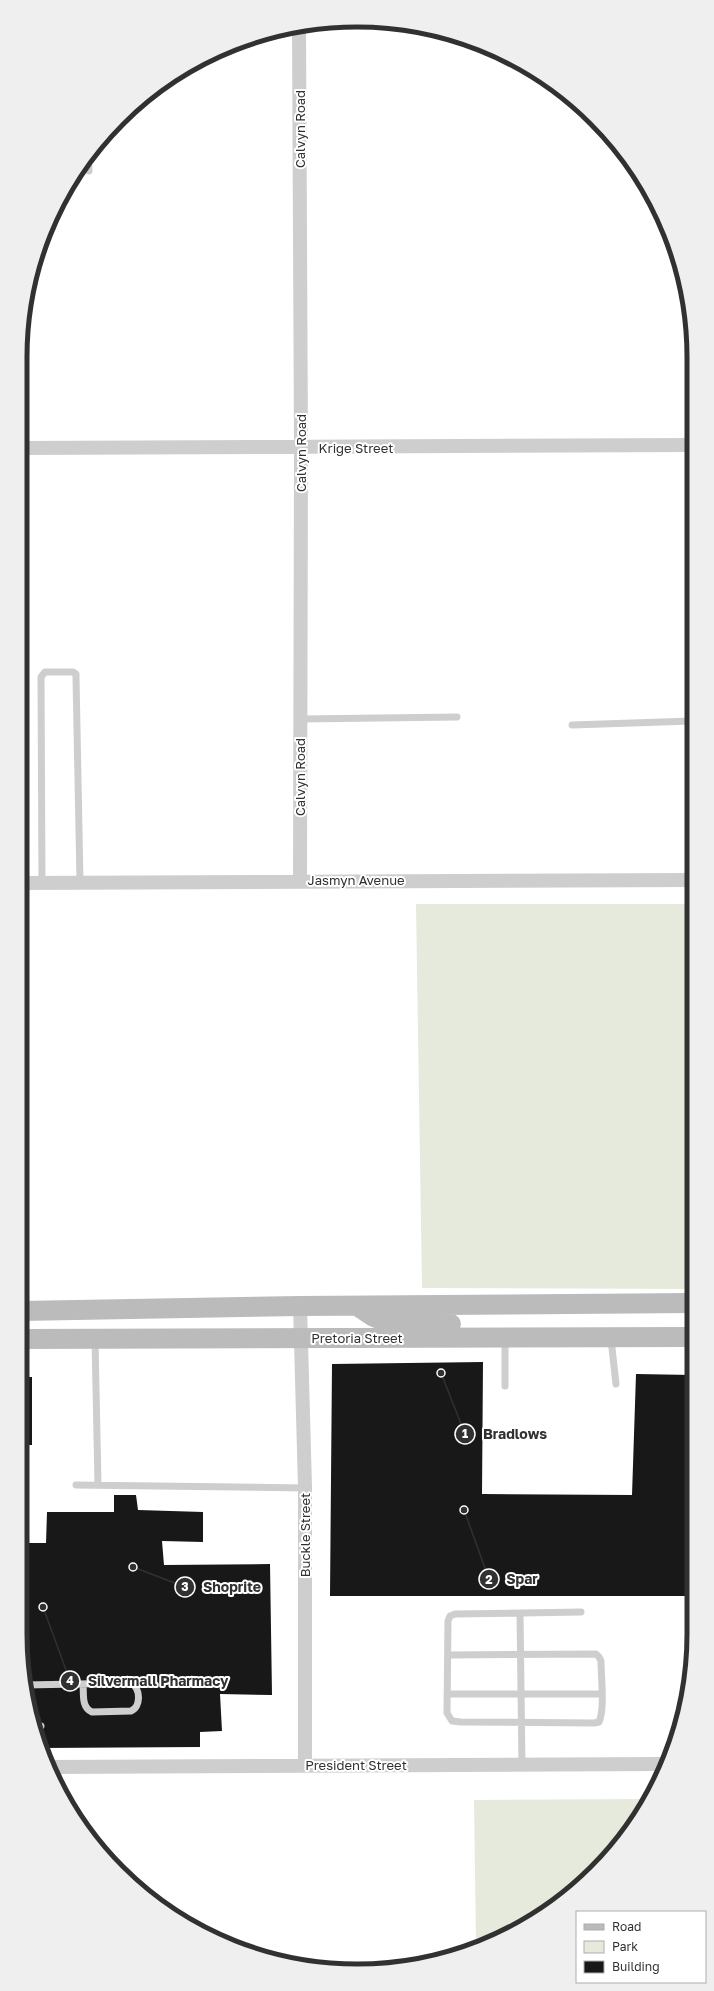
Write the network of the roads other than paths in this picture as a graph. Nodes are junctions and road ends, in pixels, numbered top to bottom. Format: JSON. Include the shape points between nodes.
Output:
{"nodes":[{"id":1,"x":299,"y":32,"type":"edge"},
{"id":2,"x":89,"y":165,"type":"edge"},
{"id":3,"x":89,"y":171,"type":"dead end"},
{"id":4,"x":687,"y":446,"type":"edge"},
{"id":5,"x":27,"y":448,"type":"edge"},
{"id":6,"x":302,"y":448,"type":"junction"},
{"id":7,"x":457,"y":717,"type":"dead end"},
{"id":8,"x":301,"y":719,"type":"junction"},
{"id":9,"x":687,"y":721,"type":"edge"},
{"id":10,"x":572,"y":725,"type":"dead end"},
{"id":11,"x":687,"y":880,"type":"edge"},
{"id":12,"x":300,"y":881,"type":"junction"},
{"id":13,"x":80,"y":882,"type":"junction"},
{"id":14,"x":27,"y":883,"type":"edge"},
{"id":15,"x":42,"y":883,"type":"junction"},
{"id":16,"x":687,"y":1303,"type":"edge"},
{"id":17,"x":300,"y":1306,"type":"junction"},
{"id":18,"x":357,"y":1306,"type":"junction"},
{"id":19,"x":27,"y":1311,"type":"edge"},
{"id":20,"x":505,"y":1337,"type":"junction"},
{"id":21,"x":611,"y":1337,"type":"junction"},
{"id":22,"x":687,"y":1337,"type":"edge"},
{"id":23,"x":95,"y":1338,"type":"junction"},
{"id":24,"x":302,"y":1338,"type":"junction"},
{"id":25,"x":27,"y":1339,"type":"edge"},
{"id":26,"x":616,"y":1384,"type":"dead end"},
{"id":27,"x":505,"y":1386,"type":"dead end"},
{"id":28,"x":76,"y":1485,"type":"dead end"},
{"id":29,"x":98,"y":1486,"type":"junction"},
{"id":30,"x":305,"y":1488,"type":"junction"},
{"id":31,"x":581,"y":1612,"type":"dead end"},
{"id":32,"x":520,"y":1614,"type":"junction"},
{"id":33,"x":448,"y":1655,"type":"junction"},
{"id":34,"x":521,"y":1655,"type":"junction"},
{"id":35,"x":83,"y":1684,"type":"junction"},
{"id":36,"x":31,"y":1685,"type":"edge"},
{"id":37,"x":447,"y":1694,"type":"junction"},
{"id":38,"x":521,"y":1694,"type":"junction"},
{"id":39,"x":601,"y":1694,"type":"junction"},
{"id":40,"x":521,"y":1724,"type":"junction"},
{"id":41,"x":522,"y":1764,"type":"junction"},
{"id":42,"x":660,"y":1764,"type":"edge"},
{"id":43,"x":305,"y":1765,"type":"junction"},
{"id":44,"x":55,"y":1767,"type":"edge"}],
"edges":[{"from":1,"to":6,"type":"street","name":"Calvyn Road"},
{"from":2,"to":3,"type":"lane"},
{"from":4,"to":6,"type":"street","name":"Krige Street"},
{"from":5,"to":6,"type":"street","name":"Krige Street"},
{"from":6,"to":8,"type":"street","name":"Calvyn Road"},
{"from":7,"to":8,"type":"lane"},
{"from":8,"to":12,"type":"street","name":"Calvyn Road"},
{"from":9,"to":10,"type":"lane"},
{"from":11,"to":12,"type":"street","name":"Jasmyn Avenue"},
{"from":12,"to":13,"type":"street","name":"Jasmyn Avenue"},
{"from":13,"to":15,"type":"street","name":"Jasmyn Avenue"},
{"from":13,"to":15,"type":"lane","via":[[76,674],[46,672],[41,676]]},
{"from":14,"to":15,"type":"street","name":"Jasmyn Avenue"},
{"from":16,"to":18,"type":"main road"},
{"from":17,"to":18,"type":"main road"},
{"from":17,"to":19,"type":"main road"},
{"from":17,"to":24,"type":"street","name":"Buckle Street"},
{"from":18,"to":21,"type":"main road","via":[[386,1322],[590,1324],[606,1330]]},
{"from":20,"to":21,"type":"main road","name":"Pretoria Street"},
{"from":20,"to":24,"type":"main road","name":"Pretoria Street"},
{"from":20,"to":27,"type":"lane"},
{"from":21,"to":22,"type":"main road","name":"Pretoria Street"},
{"from":21,"to":26,"type":"lane"},
{"from":23,"to":24,"type":"main road","name":"Pretoria Street"},
{"from":23,"to":25,"type":"main road","name":"Pretoria Street"},
{"from":23,"to":29,"type":"lane"},
{"from":24,"to":30,"type":"street","name":"Buckle Street"},
{"from":28,"to":29,"type":"lane"},
{"from":29,"to":30,"type":"lane"},
{"from":30,"to":43,"type":"street","name":"Buckle Street"},
{"from":31,"to":32,"type":"lane"},
{"from":32,"to":33,"type":"lane","via":[[450,1616]]},
{"from":32,"to":34,"type":"lane"},
{"from":33,"to":34,"type":"lane"},
{"from":33,"to":37,"type":"lane"},
{"from":34,"to":38,"type":"lane"},
{"from":34,"to":39,"type":"lane","via":[[596,1654],[601,1662]]},
{"from":35,"to":35,"type":"lane","via":[[131,1683],[136,1685],[138,1705],[131,1711],[92,1712],[84,1705]]},
{"from":35,"to":36,"type":"lane"},
{"from":37,"to":38,"type":"lane"},
{"from":37,"to":40,"type":"lane","via":[[447,1713],[452,1721]]},
{"from":38,"to":39,"type":"lane"},
{"from":38,"to":40,"type":"lane"},
{"from":39,"to":40,"type":"lane","via":[[600,1718],[599,1722],[594,1724]]},
{"from":40,"to":41,"type":"lane"},
{"from":41,"to":42,"type":"street","name":"President Street"},
{"from":41,"to":43,"type":"street","name":"President Street"},
{"from":43,"to":44,"type":"street","name":"President Street"}]}
